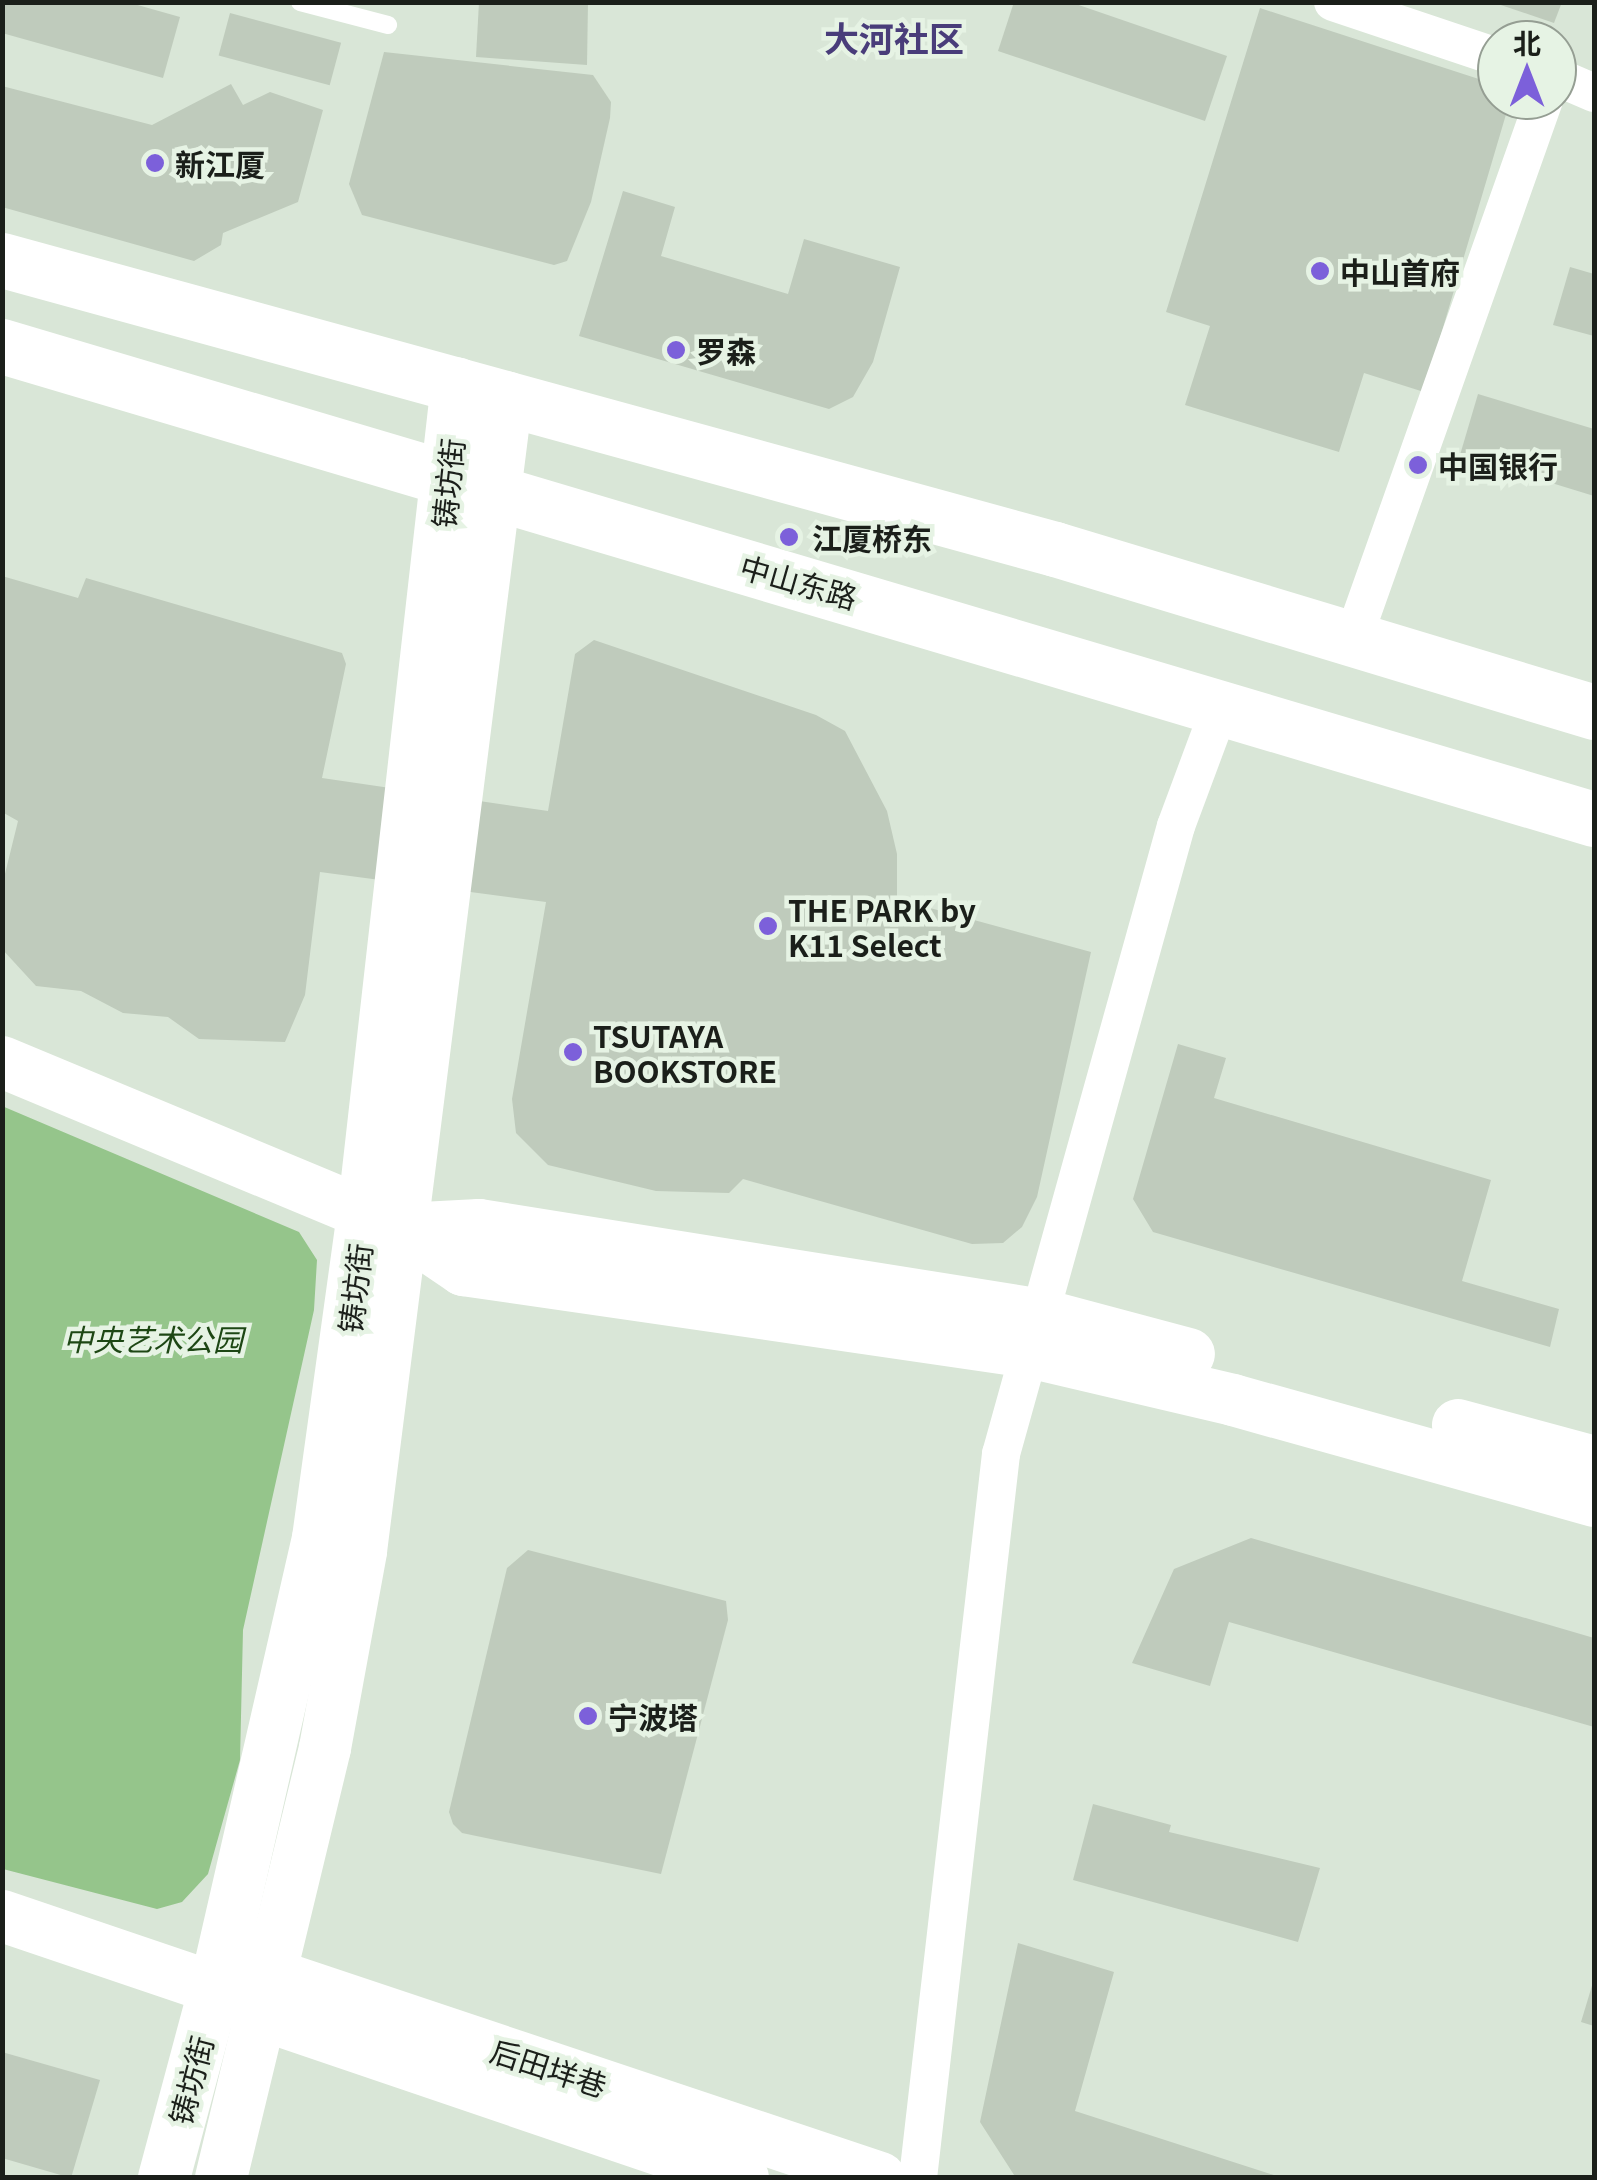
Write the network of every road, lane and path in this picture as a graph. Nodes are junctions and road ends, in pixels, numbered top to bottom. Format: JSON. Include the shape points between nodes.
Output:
{"nodes":[{"id":1,"x":300,"y":2,"type":"edge"},
{"id":2,"x":1333,"y":2,"type":"edge"},
{"id":3,"x":388,"y":25,"type":"dead end"},
{"id":4,"x":1477,"y":50,"type":"edge"},
{"id":5,"x":1537,"y":120,"type":"edge"},
{"id":6,"x":2,"y":260,"type":"edge"},
{"id":7,"x":2,"y":346,"type":"edge"},
{"id":8,"x":482,"y":390,"type":"junction"},
{"id":9,"x":471,"y":485,"type":"junction"},
{"id":10,"x":1353,"y":638,"type":"junction"},
{"id":11,"x":1221,"y":706,"type":"junction"},
{"id":12,"x":1594,"y":712,"type":"edge"},
{"id":13,"x":1594,"y":819,"type":"edge"},
{"id":14,"x":2,"y":1062,"type":"edge"},
{"id":15,"x":383,"y":1222,"type":"junction"},
{"id":16,"x":1035,"y":1334,"type":"junction"},
{"id":17,"x":1594,"y":1462,"type":"edge"},
{"id":18,"x":1594,"y":1500,"type":"edge"},
{"id":19,"x":2,"y":1916,"type":"edge"},
{"id":20,"x":215,"y":1988,"type":"junction"},
{"id":21,"x":268,"y":1995,"type":"junction"},
{"id":22,"x":164,"y":2178,"type":"edge"},
{"id":23,"x":220,"y":2178,"type":"edge"},
{"id":24,"x":742,"y":2178,"type":"edge"},
{"id":25,"x":880,"y":2178,"type":"edge"},
{"id":26,"x":918,"y":2178,"type":"edge"}],
"edges":[{"from":1,"to":3,"type":"lane"},
{"from":2,"to":4,"type":"street"},
{"from":5,"to":10,"type":"street"},
{"from":6,"to":8,"type":"main road"},
{"from":7,"to":9,"type":"main road","name":"中山东路"},
{"from":8,"to":9,"type":"street","name":"铸坊街"},
{"from":8,"to":10,"type":"main road"},
{"from":9,"to":11,"type":"main road","name":"中山东路"},
{"from":9,"to":15,"type":"street","name":"铸坊街"},
{"from":10,"to":12,"type":"main road"},
{"from":11,"to":13,"type":"main road","name":"中山东路"},
{"from":11,"to":16,"type":"street","via":[[1176,826]]},
{"from":14,"to":15,"type":"street"},
{"from":15,"to":16,"type":"street","via":[[480,1225]]},
{"from":15,"to":20,"type":"street","name":"铸坊街"},
{"from":15,"to":21,"type":"street","name":"铸坊街","via":[[360,1551],[325,1748]]},
{"from":16,"to":17,"type":"street"},
{"from":16,"to":18,"type":"street","via":[[1232,1400]]},
{"from":16,"to":26,"type":"street","via":[[1000,1454]]},
{"from":19,"to":20,"type":"street","name":"后田垟巷"},
{"from":20,"to":21,"type":"street","name":"后田垟巷"},
{"from":20,"to":22,"type":"street","name":"铸坊街"},
{"from":21,"to":23,"type":"street","name":"铸坊街"},
{"from":21,"to":24,"type":"street","name":"后田垟巷"},
{"from":21,"to":25,"type":"street","name":"后田垟巷"}]}
